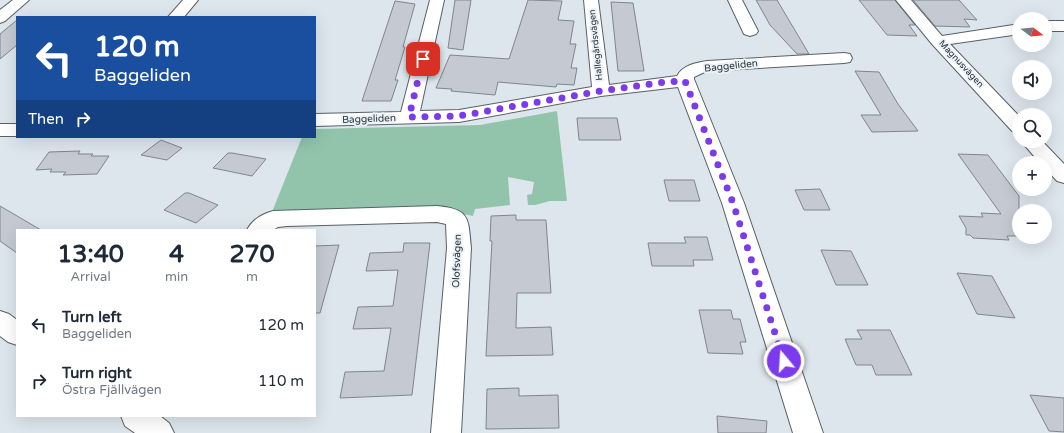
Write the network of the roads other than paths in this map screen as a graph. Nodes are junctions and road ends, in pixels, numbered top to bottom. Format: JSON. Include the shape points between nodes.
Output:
{"nodes":[{"id":1,"x":22,"y":0,"type":"edge"},
{"id":2,"x":191,"y":0,"type":"edge"},
{"id":3,"x":437,"y":0,"type":"edge"},
{"id":4,"x":591,"y":0,"type":"edge"},
{"id":5,"x":734,"y":0,"type":"edge"},
{"id":6,"x":903,"y":0,"type":"edge"},
{"id":7,"x":177,"y":16,"type":"edge"},
{"id":8,"x":0,"y":18,"type":"edge"},
{"id":9,"x":1052,"y":26,"type":"edge"},
{"id":10,"x":1064,"y":26,"type":"edge"},
{"id":11,"x":1012,"y":30,"type":"edge"},
{"id":12,"x":750,"y":31,"type":"dead end"},
{"id":13,"x":938,"y":41,"type":"junction"},
{"id":14,"x":844,"y":58,"type":"dead end"},
{"id":15,"x":685,"y":81,"type":"junction"},
{"id":16,"x":601,"y":91,"type":"junction"},
{"id":17,"x":409,"y":117,"type":"junction"},
{"id":18,"x":316,"y":120,"type":"edge"},
{"id":19,"x":1012,"y":120,"type":"edge"},
{"id":20,"x":0,"y":130,"type":"edge"},
{"id":21,"x":16,"y":130,"type":"edge"},
{"id":22,"x":1038,"y":148,"type":"edge"},
{"id":23,"x":1064,"y":176,"type":"edge"},
{"id":24,"x":259,"y":229,"type":"edge"},
{"id":25,"x":446,"y":433,"type":"edge"},
{"id":26,"x":808,"y":433,"type":"edge"}],
"edges":[{"from":1,"to":8,"type":"street"},
{"from":2,"to":7,"type":"street"},
{"from":3,"to":17,"type":"street"},
{"from":4,"to":16,"type":"street","name":"Hallegårdsvägen"},
{"from":5,"to":12,"type":"street"},
{"from":6,"to":13,"type":"street","name":"Magnusvägen"},
{"from":9,"to":10,"type":"street"},
{"from":11,"to":13,"type":"street"},
{"from":13,"to":19,"type":"street","name":"Magnusvägen"},
{"from":14,"to":15,"type":"street","name":"Baggeliden","via":[[714,66],[688,72]]},
{"from":15,"to":16,"type":"street","name":"Baggeliden"},
{"from":15,"to":26,"type":"street","via":[[733,203]]},
{"from":16,"to":17,"type":"street","name":"Baggeliden","via":[[459,116]]},
{"from":17,"to":18,"type":"street","name":"Baggeliden"},
{"from":20,"to":21,"type":"street"},
{"from":22,"to":23,"type":"street"},
{"from":24,"to":25,"type":"street","name":"Olofsvägen","via":[[273,220],[288,218],[430,214],[450,215],[455,218],[459,248]]}]}
